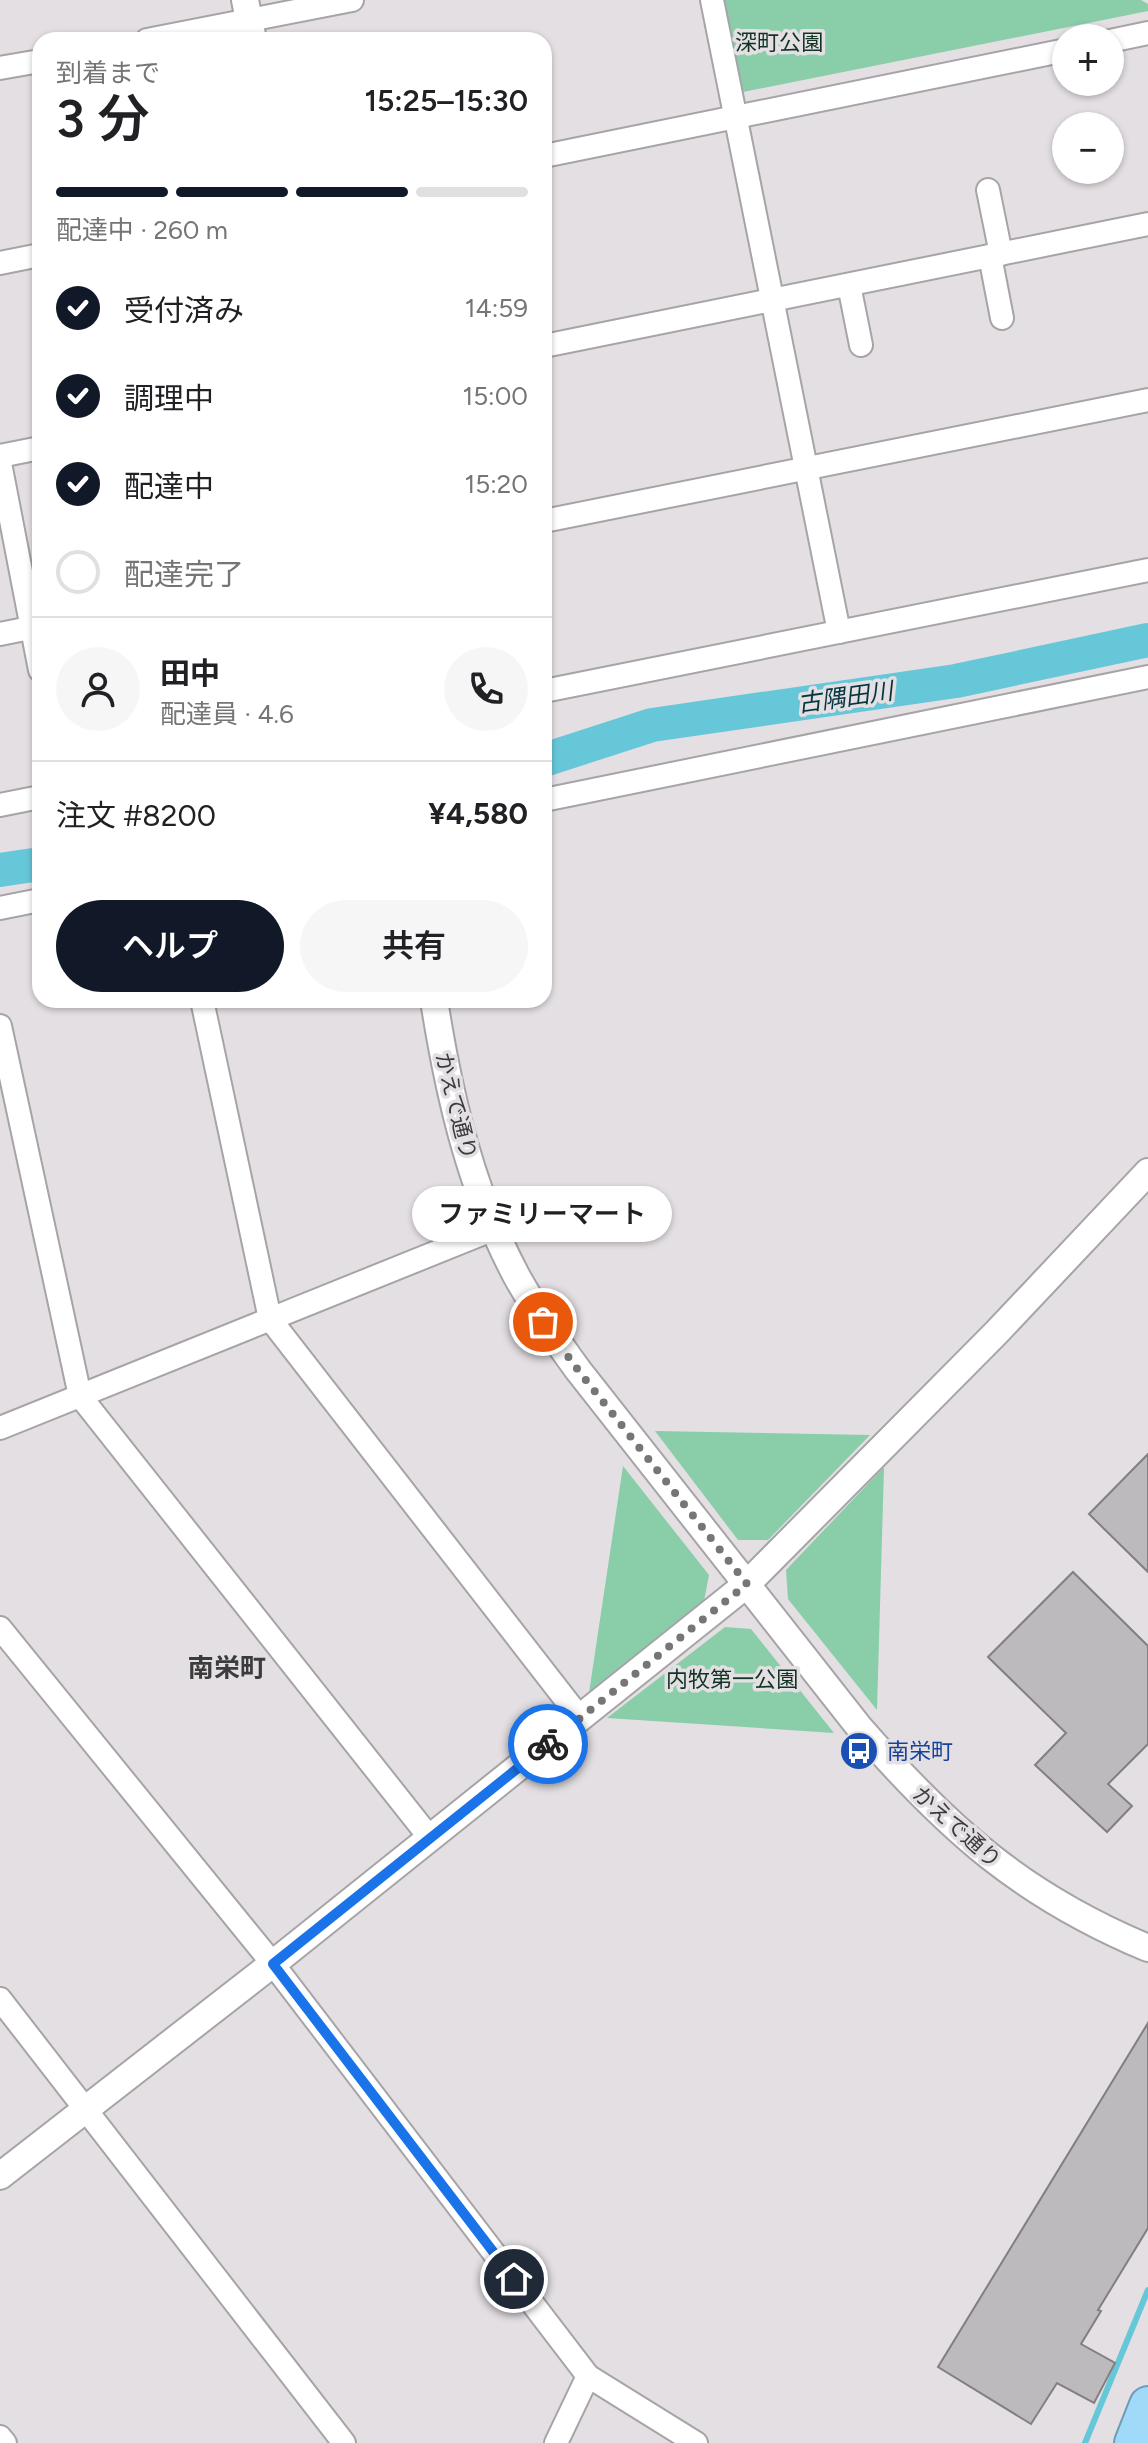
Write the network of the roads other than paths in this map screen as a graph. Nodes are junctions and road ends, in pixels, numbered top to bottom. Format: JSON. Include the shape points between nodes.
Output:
{"nodes":[{"id":1,"x":352,"y":0,"type":"edge"},
{"id":2,"x":712,"y":0,"type":"edge"},
{"id":3,"x":249,"y":20,"type":"edge"},
{"id":4,"x":188,"y":32,"type":"edge"},
{"id":5,"x":1148,"y":33,"type":"edge"},
{"id":6,"x":1124,"y":38,"type":"edge"},
{"id":7,"x":1052,"y":53,"type":"edge"},
{"id":8,"x":32,"y":62,"type":"edge"},
{"id":9,"x":0,"y":68,"type":"edge"},
{"id":10,"x":735,"y":118,"type":"junction"},
{"id":11,"x":552,"y":154,"type":"edge"},
{"id":12,"x":988,"y":190,"type":"dead end"},
{"id":13,"x":1148,"y":224,"type":"edge"},
{"id":14,"x":996,"y":255,"type":"junction"},
{"id":15,"x":32,"y":257,"type":"edge"},
{"id":16,"x":0,"y":263,"type":"edge"},
{"id":17,"x":849,"y":285,"type":"junction"},
{"id":18,"x":772,"y":301,"type":"junction"},
{"id":19,"x":1002,"y":318,"type":"dead end"},
{"id":20,"x":552,"y":344,"type":"edge"},
{"id":21,"x":861,"y":345,"type":"dead end"},
{"id":22,"x":1148,"y":400,"type":"edge"},
{"id":23,"x":32,"y":450,"type":"edge"},
{"id":24,"x":0,"y":456,"type":"edge"},
{"id":25,"x":0,"y":463,"type":"edge"},
{"id":26,"x":805,"y":468,"type":"junction"},
{"id":27,"x":552,"y":519,"type":"edge"},
{"id":28,"x":1148,"y":570,"type":"edge"},
{"id":29,"x":32,"y":609,"type":"edge"},
{"id":30,"x":32,"y":628,"type":"edge"},
{"id":31,"x":839,"y":632,"type":"junction"},
{"id":32,"x":0,"y":634,"type":"edge"},
{"id":33,"x":1148,"y":677,"type":"edge"},
{"id":34,"x":552,"y":689,"type":"edge"},
{"id":35,"x":552,"y":798,"type":"edge"},
{"id":36,"x":32,"y":799,"type":"edge"},
{"id":37,"x":0,"y":805,"type":"edge"},
{"id":38,"x":32,"y":902,"type":"edge"},
{"id":39,"x":0,"y":908,"type":"edge"},
{"id":40,"x":204,"y":1008,"type":"edge"},
{"id":41,"x":435,"y":1008,"type":"edge"},
{"id":42,"x":0,"y":1026,"type":"edge"},
{"id":43,"x":1148,"y":1172,"type":"edge"},
{"id":44,"x":494,"y":1229,"type":"junction"},
{"id":45,"x":270,"y":1319,"type":"junction"},
{"id":46,"x":80,"y":1396,"type":"junction"},
{"id":47,"x":0,"y":1428,"type":"edge"},
{"id":48,"x":747,"y":1584,"type":"junction"},
{"id":49,"x":0,"y":1628,"type":"edge"},
{"id":50,"x":580,"y":1718,"type":"junction"},
{"id":51,"x":430,"y":1838,"type":"junction"},
{"id":52,"x":1148,"y":1948,"type":"edge"},
{"id":53,"x":273,"y":1964,"type":"junction"},
{"id":54,"x":0,"y":1999,"type":"edge"},
{"id":55,"x":87,"y":2108,"type":"junction"},
{"id":56,"x":0,"y":2176,"type":"edge"},
{"id":57,"x":588,"y":2376,"type":"junction"},
{"id":58,"x":1148,"y":2405,"type":"edge"},
{"id":59,"x":0,"y":2437,"type":"edge"},
{"id":60,"x":5,"y":2443,"type":"edge"},
{"id":61,"x":344,"y":2443,"type":"edge"},
{"id":62,"x":556,"y":2443,"type":"edge"},
{"id":63,"x":696,"y":2443,"type":"edge"},
{"id":64,"x":1133,"y":2443,"type":"edge"}],
"edges":[{"from":1,"to":3,"type":"street"},
{"from":2,"to":10,"type":"street"},
{"from":3,"to":4,"type":"street"},
{"from":5,"to":6,"type":"street"},
{"from":7,"to":10,"type":"street"},
{"from":8,"to":9,"type":"street"},
{"from":10,"to":11,"type":"street"},
{"from":10,"to":18,"type":"street"},
{"from":12,"to":14,"type":"street"},
{"from":13,"to":14,"type":"street"},
{"from":14,"to":17,"type":"street"},
{"from":14,"to":19,"type":"street"},
{"from":15,"to":16,"type":"street"},
{"from":17,"to":18,"type":"street"},
{"from":17,"to":21,"type":"street"},
{"from":18,"to":20,"type":"street"},
{"from":18,"to":26,"type":"street"},
{"from":22,"to":26,"type":"street"},
{"from":23,"to":24,"type":"street"},
{"from":25,"to":29,"type":"street"},
{"from":26,"to":27,"type":"street"},
{"from":26,"to":31,"type":"street"},
{"from":28,"to":31,"type":"street"},
{"from":30,"to":32,"type":"street"},
{"from":31,"to":34,"type":"street"},
{"from":33,"to":35,"type":"street"},
{"from":36,"to":37,"type":"street"},
{"from":38,"to":39,"type":"street"},
{"from":40,"to":45,"type":"street"},
{"from":41,"to":44,"type":"street","name":"かえで通り","via":[[462,1138]]},
{"from":42,"to":46,"type":"street"},
{"from":43,"to":48,"type":"street"},
{"from":44,"to":45,"type":"street"},
{"from":44,"to":48,"type":"street","name":"かえで通り","via":[[543,1322]]},
{"from":45,"to":46,"type":"street"},
{"from":45,"to":50,"type":"street"},
{"from":46,"to":47,"type":"street"},
{"from":46,"to":51,"type":"street"},
{"from":48,"to":50,"type":"street"},
{"from":48,"to":52,"type":"street","name":"かえで通り","via":[[859,1727],[943,1818],[1042,1895]]},
{"from":49,"to":53,"type":"street"},
{"from":50,"to":51,"type":"street"},
{"from":51,"to":53,"type":"street"},
{"from":53,"to":55,"type":"street"},
{"from":53,"to":57,"type":"street"},
{"from":54,"to":55,"type":"street"},
{"from":55,"to":56,"type":"street"},
{"from":55,"to":61,"type":"street"},
{"from":57,"to":62,"type":"street"},
{"from":57,"to":63,"type":"street"},
{"from":58,"to":64,"type":"highway"},
{"from":59,"to":60,"type":"street"}]}
